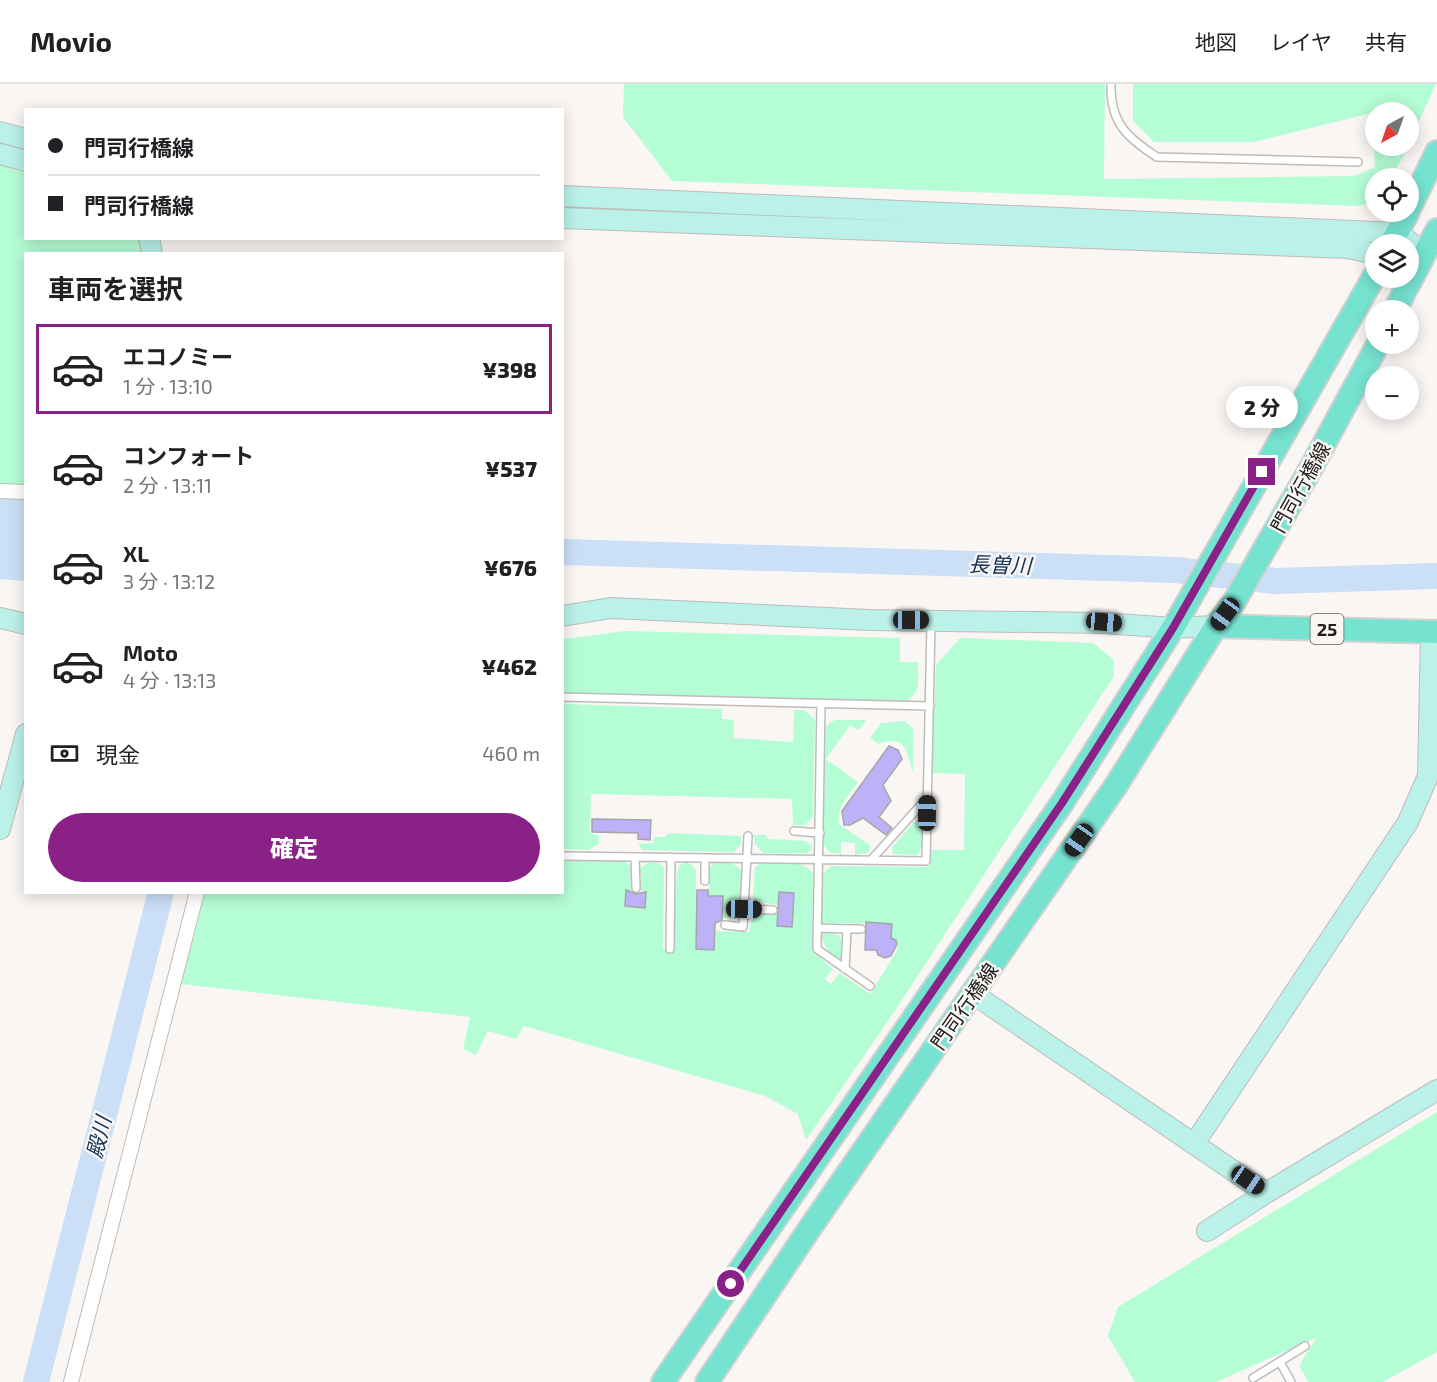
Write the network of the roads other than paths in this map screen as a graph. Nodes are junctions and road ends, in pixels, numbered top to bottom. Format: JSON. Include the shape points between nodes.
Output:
{"nodes":[{"id":1,"x":1111,"y":84,"type":"edge"},
{"id":2,"x":0,"y":132,"type":"edge"},
{"id":3,"x":24,"y":138,"type":"edge"},
{"id":4,"x":1437,"y":153,"type":"edge"},
{"id":5,"x":0,"y":154,"type":"edge"},
{"id":6,"x":24,"y":160,"type":"edge"},
{"id":7,"x":1358,"y":162,"type":"dead end"},
{"id":8,"x":1419,"y":189,"type":"edge"},
{"id":9,"x":564,"y":196,"type":"edge"},
{"id":10,"x":564,"y":218,"type":"edge"},
{"id":11,"x":1437,"y":230,"type":"edge"},
{"id":12,"x":1365,"y":238,"type":"edge"},
{"id":13,"x":1365,"y":252,"type":"edge"},
{"id":14,"x":1424,"y":253,"type":"edge"},
{"id":15,"x":1367,"y":288,"type":"edge"},
{"id":16,"x":1400,"y":300,"type":"edge"},
{"id":17,"x":1373,"y":354,"type":"edge"},
{"id":18,"x":0,"y":491,"type":"edge"},
{"id":19,"x":24,"y":492,"type":"edge"},
{"id":20,"x":564,"y":616,"type":"edge"},
{"id":21,"x":0,"y":618,"type":"edge"},
{"id":22,"x":931,"y":620,"type":"junction"},
{"id":23,"x":24,"y":624,"type":"edge"},
{"id":24,"x":1216,"y":626,"type":"junction"},
{"id":25,"x":1173,"y":628,"type":"junction"},
{"id":26,"x":1434,"y":632,"type":"edge"},
{"id":27,"x":564,"y":697,"type":"edge"},
{"id":28,"x":821,"y":704,"type":"junction"},
{"id":29,"x":930,"y":706,"type":"junction"},
{"id":30,"x":24,"y":741,"type":"edge"},
{"id":31,"x":928,"y":797,"type":"junction"},
{"id":32,"x":0,"y":829,"type":"edge"},
{"id":33,"x":794,"y":831,"type":"dead end"},
{"id":34,"x":820,"y":833,"type":"junction"},
{"id":35,"x":748,"y":836,"type":"dead end"},
{"id":36,"x":564,"y":856,"type":"edge"},
{"id":37,"x":635,"y":857,"type":"junction"},
{"id":38,"x":671,"y":857,"type":"junction"},
{"id":39,"x":705,"y":858,"type":"junction"},
{"id":40,"x":747,"y":858,"type":"junction"},
{"id":41,"x":820,"y":860,"type":"junction"},
{"id":42,"x":871,"y":860,"type":"junction"},
{"id":43,"x":705,"y":881,"type":"dead end"},
{"id":44,"x":636,"y":888,"type":"dead end"},
{"id":45,"x":196,"y":894,"type":"edge"},
{"id":46,"x":744,"y":909,"type":"junction"},
{"id":47,"x":772,"y":910,"type":"dead end"},
{"id":48,"x":725,"y":925,"type":"dead end"},
{"id":49,"x":818,"y":928,"type":"junction"},
{"id":50,"x":847,"y":929,"type":"junction"},
{"id":51,"x":861,"y":929,"type":"dead end"},
{"id":52,"x":670,"y":949,"type":"dead end"},
{"id":53,"x":845,"y":969,"type":"junction"},
{"id":54,"x":870,"y":986,"type":"dead end"},
{"id":55,"x":972,"y":993,"type":"junction"},
{"id":56,"x":1437,"y":1090,"type":"edge"},
{"id":57,"x":1194,"y":1144,"type":"junction"},
{"id":58,"x":1266,"y":1193,"type":"junction"},
{"id":59,"x":1207,"y":1231,"type":"dead end"},
{"id":60,"x":1305,"y":1346,"type":"dead end"},
{"id":61,"x":1280,"y":1362,"type":"junction"},
{"id":62,"x":1253,"y":1378,"type":"dead end"},
{"id":63,"x":71,"y":1382,"type":"edge"},
{"id":64,"x":663,"y":1382,"type":"edge"},
{"id":65,"x":707,"y":1382,"type":"edge"},
{"id":66,"x":1291,"y":1382,"type":"edge"}],
"edges":[{"from":1,"to":7,"type":"lane","via":[[1110,104],[1120,125],[1139,146],[1157,157]]},
{"from":2,"to":3,"type":"street"},
{"from":4,"to":8,"type":"main road"},
{"from":5,"to":6,"type":"street"},
{"from":9,"to":12,"type":"street"},
{"from":10,"to":13,"type":"street"},
{"from":11,"to":14,"type":"main road"},
{"from":14,"to":16,"type":"main road"},
{"from":15,"to":25,"type":"main road","name":"門司行橋線"},
{"from":17,"to":24,"type":"main road","name":"門司行橋線","via":[[1306,478]]},
{"from":18,"to":19,"type":"street"},
{"from":20,"to":22,"type":"street","via":[[611,608]]},
{"from":21,"to":23,"type":"street"},
{"from":22,"to":25,"type":"street","via":[[1104,622]]},
{"from":22,"to":29,"type":"lane"},
{"from":24,"to":25,"type":"street"},
{"from":24,"to":26,"type":"main road","number":"25"},
{"from":24,"to":55,"type":"main road","name":"門司行橋線","via":[[1115,787]]},
{"from":25,"to":64,"type":"main road","name":"門司行橋線","via":[[1062,803]]},
{"from":26,"to":57,"type":"street","via":[[1428,776],[1421,796],[1408,822]]},
{"from":27,"to":28,"type":"lane"},
{"from":28,"to":29,"type":"lane"},
{"from":28,"to":34,"type":"lane"},
{"from":29,"to":31,"type":"lane"},
{"from":30,"to":32,"type":"street"},
{"from":31,"to":42,"type":"lane"},
{"from":31,"to":42,"type":"lane","via":[[926,861]]},
{"from":33,"to":34,"type":"lane"},
{"from":34,"to":41,"type":"lane"},
{"from":35,"to":40,"type":"lane"},
{"from":36,"to":37,"type":"lane"},
{"from":37,"to":38,"type":"lane"},
{"from":37,"to":44,"type":"lane"},
{"from":38,"to":39,"type":"lane"},
{"from":38,"to":52,"type":"lane"},
{"from":39,"to":40,"type":"lane"},
{"from":39,"to":43,"type":"lane"},
{"from":40,"to":41,"type":"lane"},
{"from":40,"to":46,"type":"lane"},
{"from":41,"to":42,"type":"lane"},
{"from":41,"to":49,"type":"lane"},
{"from":45,"to":63,"type":"street"},
{"from":46,"to":47,"type":"lane"},
{"from":46,"to":48,"type":"lane","via":[[743,927]]},
{"from":49,"to":50,"type":"lane"},
{"from":49,"to":53,"type":"lane","via":[[817,949]]},
{"from":50,"to":51,"type":"lane"},
{"from":50,"to":53,"type":"lane"},
{"from":53,"to":54,"type":"lane"},
{"from":55,"to":57,"type":"street"},
{"from":55,"to":65,"type":"main road","name":"門司行橋線"},
{"from":56,"to":58,"type":"street"},
{"from":57,"to":58,"type":"street"},
{"from":58,"to":59,"type":"street"},
{"from":60,"to":61,"type":"lane"},
{"from":61,"to":62,"type":"lane"},
{"from":61,"to":66,"type":"lane"}]}
